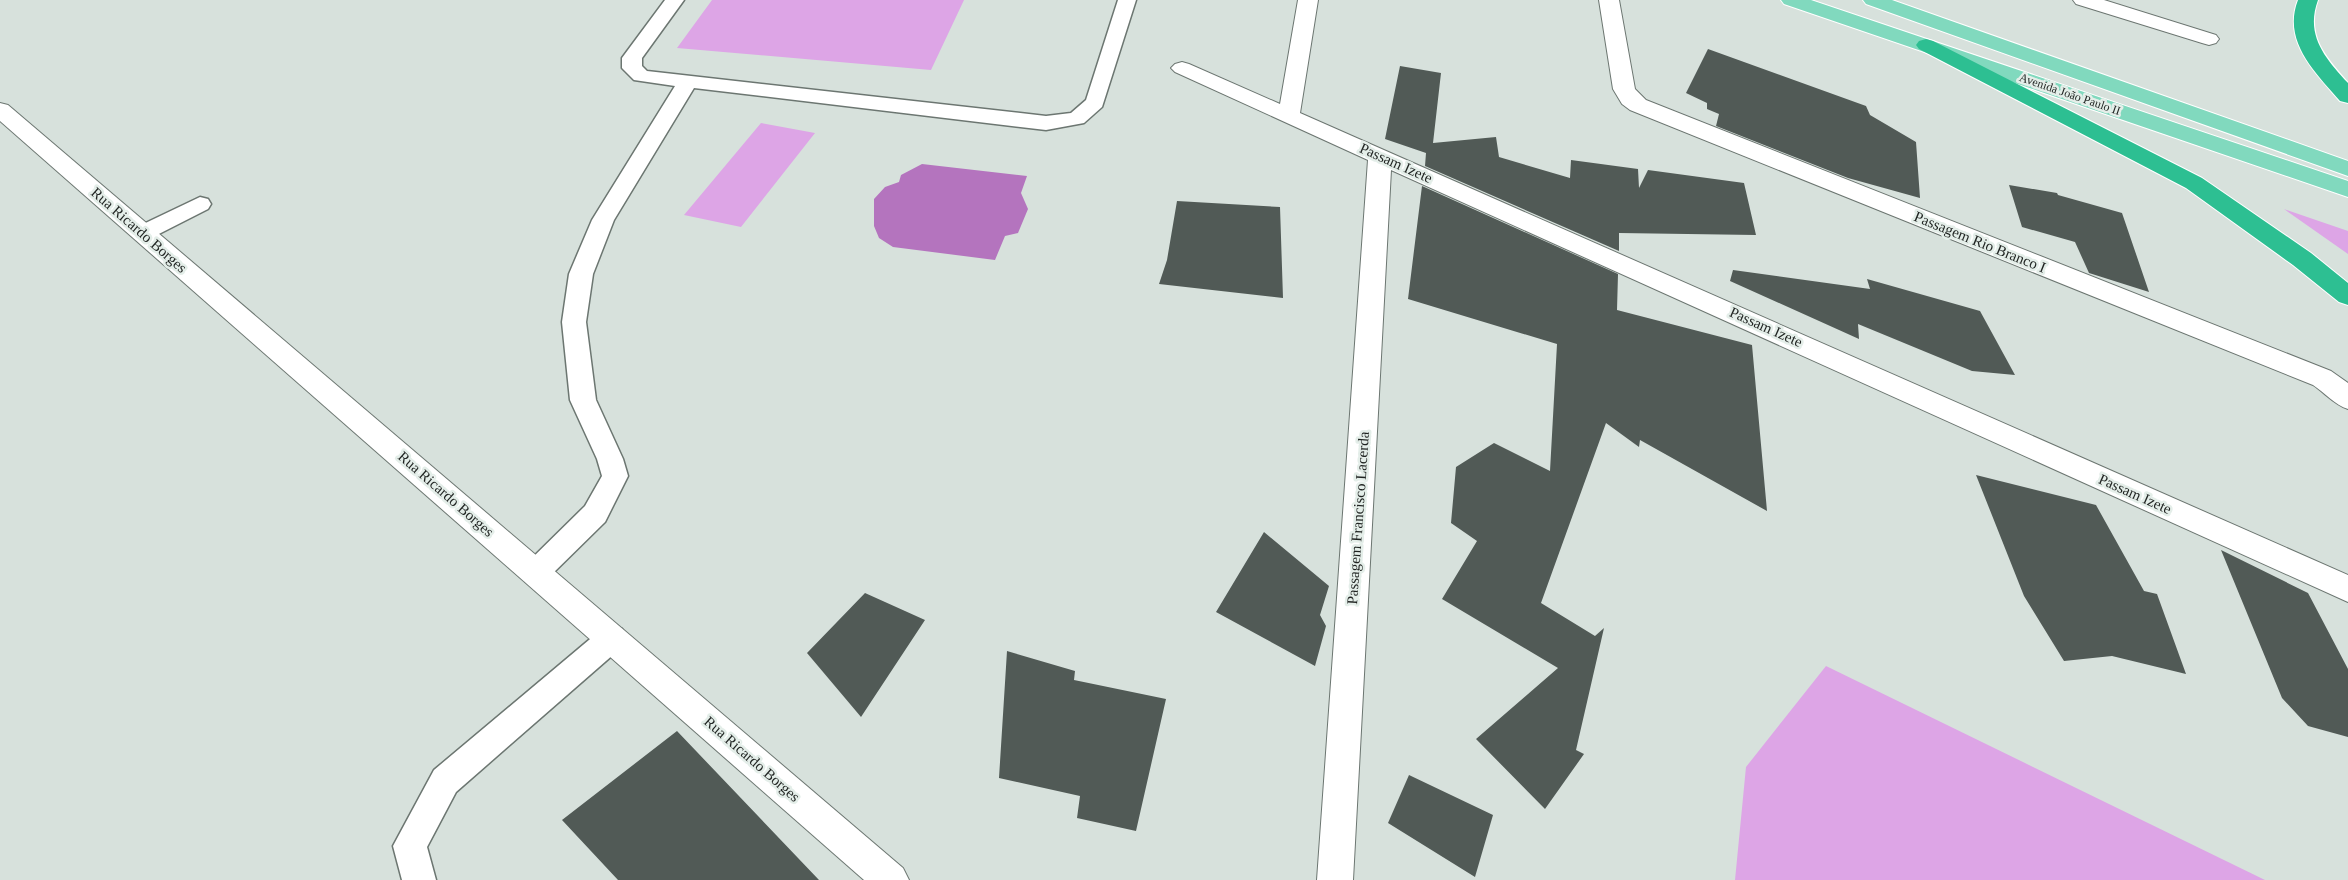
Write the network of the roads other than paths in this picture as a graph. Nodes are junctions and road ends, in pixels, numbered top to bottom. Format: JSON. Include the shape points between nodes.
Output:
{"nodes":[{"id":1,"x":674,"y":0,"type":"edge"},
{"id":2,"x":1127,"y":0,"type":"edge"},
{"id":3,"x":1308,"y":0,"type":"edge"},
{"id":4,"x":1609,"y":0,"type":"edge"},
{"id":5,"x":1791,"y":0,"type":"edge"},
{"id":6,"x":1873,"y":0,"type":"edge"},
{"id":7,"x":2083,"y":0,"type":"edge"},
{"id":8,"x":2308,"y":0,"type":"edge"},
{"id":9,"x":2209,"y":39,"type":"dead end"},
{"id":10,"x":1926,"y":45,"type":"junction"},
{"id":11,"x":1182,"y":68,"type":"dead end"},
{"id":12,"x":688,"y":82,"type":"junction"},
{"id":13,"x":2348,"y":96,"type":"edge"},
{"id":14,"x":0,"y":110,"type":"edge"},
{"id":15,"x":1289,"y":116,"type":"junction"},
{"id":16,"x":1380,"y":156,"type":"junction"},
{"id":17,"x":2348,"y":169,"type":"edge"},
{"id":18,"x":2348,"y":189,"type":"edge"},
{"id":19,"x":200,"y":204,"type":"dead end"},
{"id":20,"x":143,"y":233,"type":"junction"},
{"id":21,"x":2348,"y":296,"type":"edge"},
{"id":22,"x":2348,"y":399,"type":"edge"},
{"id":23,"x":536,"y":572,"type":"junction"},
{"id":24,"x":2348,"y":589,"type":"edge"},
{"id":25,"x":612,"y":638,"type":"junction"},
{"id":26,"x":419,"y":880,"type":"edge"},
{"id":27,"x":891,"y":880,"type":"edge"},
{"id":28,"x":1335,"y":880,"type":"edge"}],
"edges":[{"from":1,"to":12,"type":"lane","via":[[632,58],[632,68],[641,76]]},
{"from":2,"to":12,"type":"lane","via":[[1095,103],[1077,118],[1046,123]]},
{"from":3,"to":15,"type":"street"},
{"from":4,"to":22,"type":"street","name":"Passagem Rio Branco I","via":[[1624,89],[1638,106],[2322,378]]},
{"from":5,"to":10,"type":"main road","name":"Avenida João Paulo II"},
{"from":6,"to":17,"type":"main road","name":"Avenida João Paulo II"},
{"from":7,"to":9,"type":"street"},
{"from":8,"to":13,"type":"highway","via":[[2304,8],[2304,38]]},
{"from":10,"to":18,"type":"main road","name":"Avenida João Paulo II"},
{"from":10,"to":21,"type":"highway","via":[[2194,183],[2302,259]]},
{"from":11,"to":15,"type":"street","name":"Passam Izete"},
{"from":12,"to":23,"type":"lane","via":[[604,220],[581,274],[574,322],[583,400],[615,476],[596,514]]},
{"from":14,"to":20,"type":"street","name":"Rua Ricardo Borges"},
{"from":15,"to":16,"type":"street","name":"Passam Izete"},
{"from":16,"to":24,"type":"street","name":"Passam Izete"},
{"from":16,"to":28,"type":"street","name":"Passagem Francisco Lacerda"},
{"from":19,"to":20,"type":"lane"},
{"from":20,"to":23,"type":"street","name":"Rua Ricardo Borges"},
{"from":23,"to":25,"type":"street","name":"Rua Ricardo Borges"},
{"from":25,"to":26,"type":"lane","via":[[445,781],[410,846]]},
{"from":25,"to":27,"type":"street","name":"Rua Ricardo Borges"}]}
